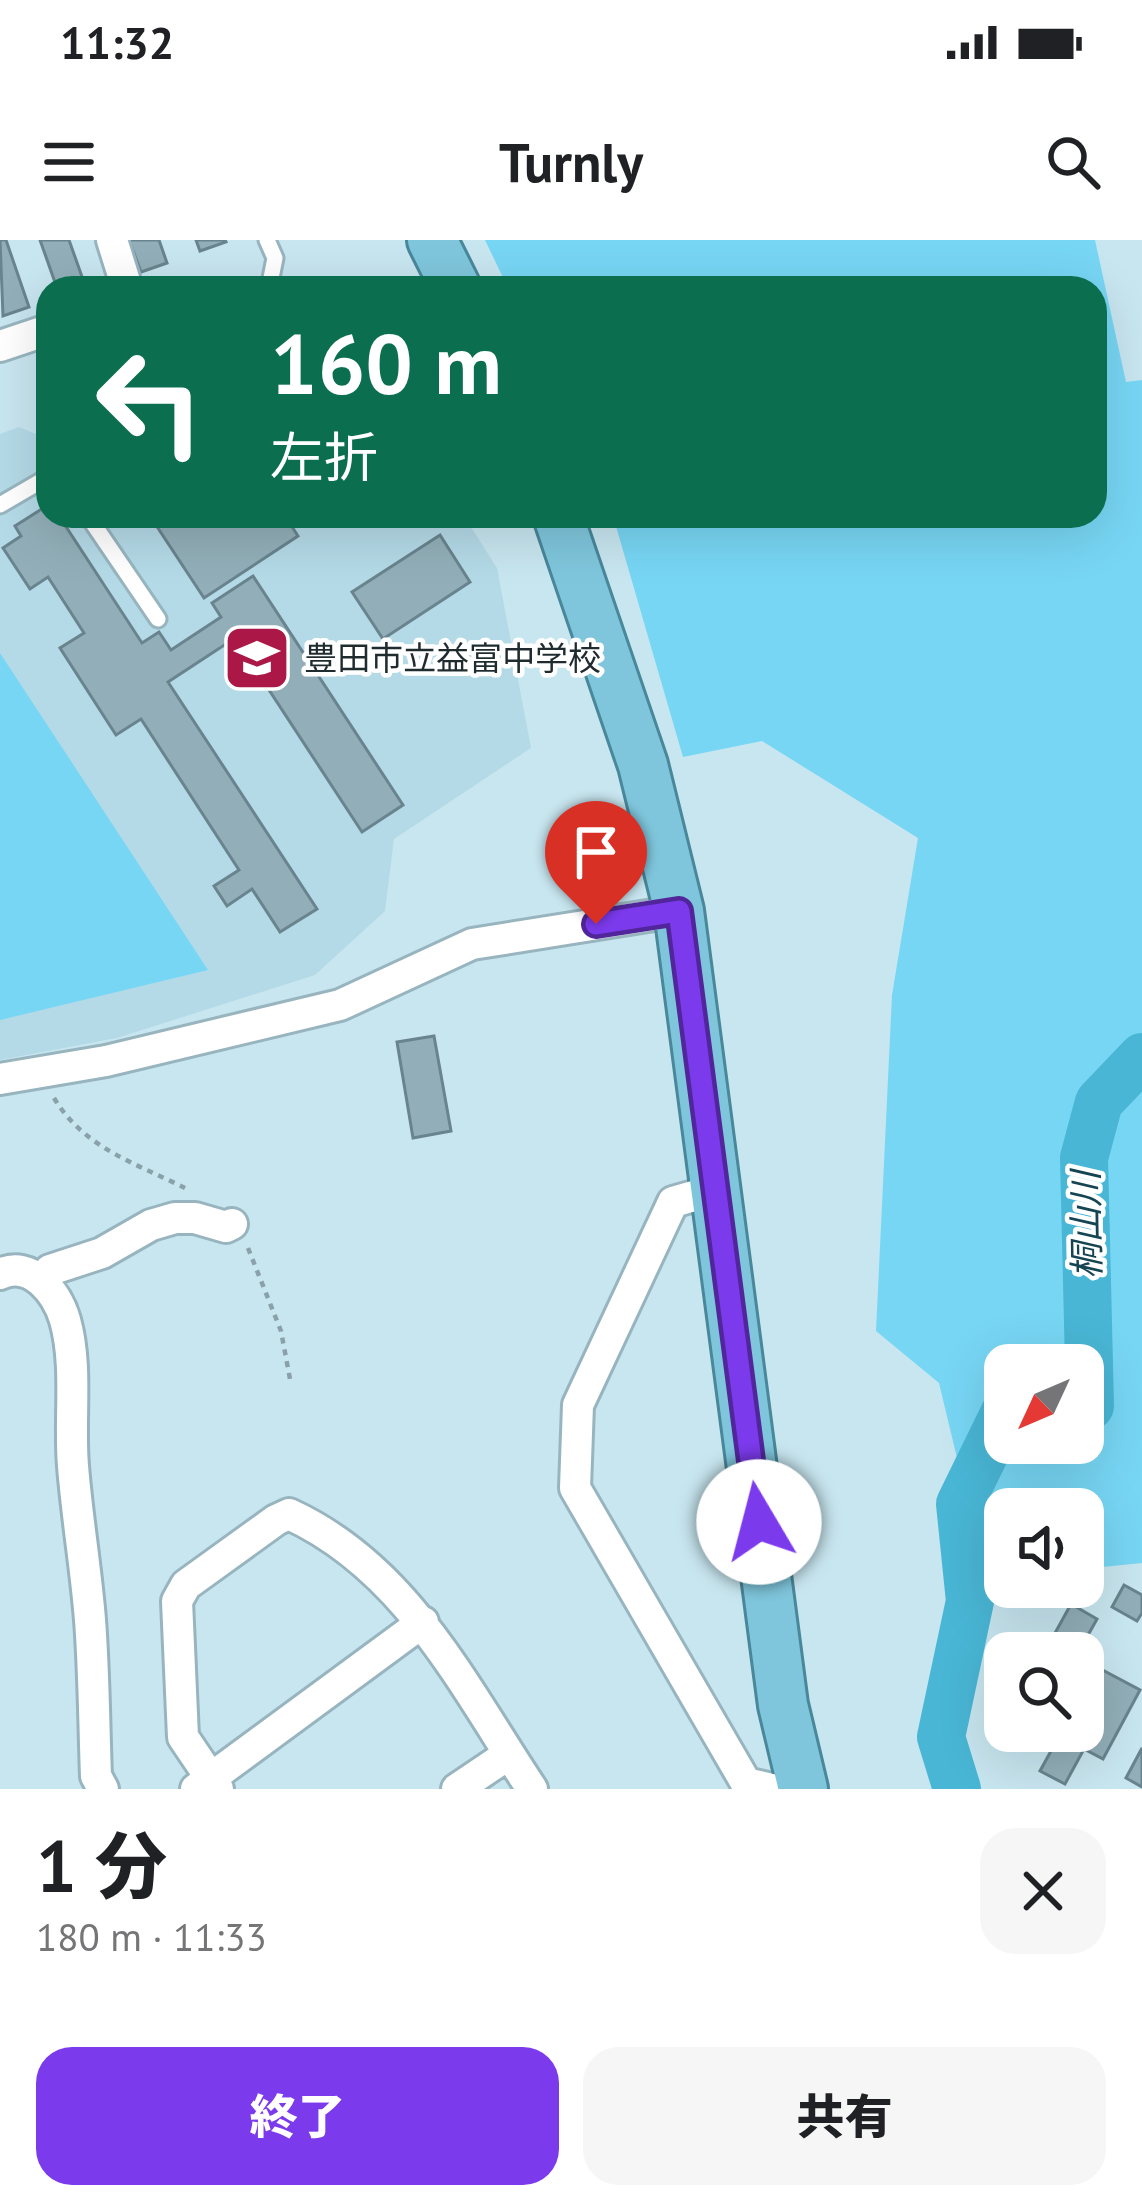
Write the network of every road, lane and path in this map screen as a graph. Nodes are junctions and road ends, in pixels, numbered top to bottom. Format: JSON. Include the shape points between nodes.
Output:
{"nodes":[{"id":1,"x":112,"y":240,"type":"edge"},
{"id":2,"x":267,"y":240,"type":"edge"},
{"id":3,"x":432,"y":240,"type":"edge"},
{"id":4,"x":123,"y":276,"type":"edge"},
{"id":5,"x":271,"y":276,"type":"edge"},
{"id":6,"x":450,"y":276,"type":"edge"},
{"id":7,"x":36,"y":334,"type":"edge"},
{"id":8,"x":0,"y":346,"type":"edge"},
{"id":9,"x":36,"y":484,"type":"edge"},
{"id":10,"x":0,"y":505,"type":"edge"},
{"id":11,"x":96,"y":528,"type":"edge"},
{"id":12,"x":562,"y":528,"type":"edge"},
{"id":13,"x":158,"y":620,"type":"dead end"},
{"id":14,"x":679,"y":911,"type":"junction"},
{"id":15,"x":0,"y":1079,"type":"edge"},
{"id":16,"x":718,"y":1190,"type":"junction"},
{"id":17,"x":232,"y":1224,"type":"dead end"},
{"id":18,"x":0,"y":1274,"type":"edge"},
{"id":19,"x":43,"y":1281,"type":"junction"},
{"id":20,"x":424,"y":1622,"type":"junction"},
{"id":21,"x":509,"y":1754,"type":"junction"},
{"id":22,"x":208,"y":1786,"type":"edge"},
{"id":23,"x":103,"y":1789,"type":"edge"},
{"id":24,"x":457,"y":1789,"type":"edge"},
{"id":25,"x":532,"y":1789,"type":"edge"},
{"id":26,"x":772,"y":1789,"type":"edge"},
{"id":27,"x":803,"y":1789,"type":"edge"}],
"edges":[{"from":1,"to":4,"type":"street"},
{"from":2,"to":5,"type":"lane"},
{"from":3,"to":6,"type":"highway"},
{"from":7,"to":8,"type":"street"},
{"from":9,"to":10,"type":"lane"},
{"from":11,"to":13,"type":"lane"},
{"from":12,"to":14,"type":"highway","via":[[643,765]]},
{"from":14,"to":15,"type":"street","via":[[472,944],[340,1005]]},
{"from":14,"to":16,"type":"highway"},
{"from":16,"to":26,"type":"street","via":[[673,1202],[578,1405],[575,1489],[746,1783]]},
{"from":16,"to":27,"type":"highway","via":[[783,1705]]},
{"from":17,"to":19,"type":"street","via":[[175,1218],[50,1270]]},
{"from":18,"to":19,"type":"street","via":[[23,1270]]},
{"from":19,"to":23,"type":"street","via":[[70,1347],[96,1776]]},
{"from":20,"to":21,"type":"street"},
{"from":20,"to":22,"type":"street"},
{"from":20,"to":22,"type":"street","via":[[366,1563],[289,1514],[186,1585],[176,1601],[183,1737]]},
{"from":21,"to":24,"type":"street"},
{"from":21,"to":25,"type":"street"}]}
